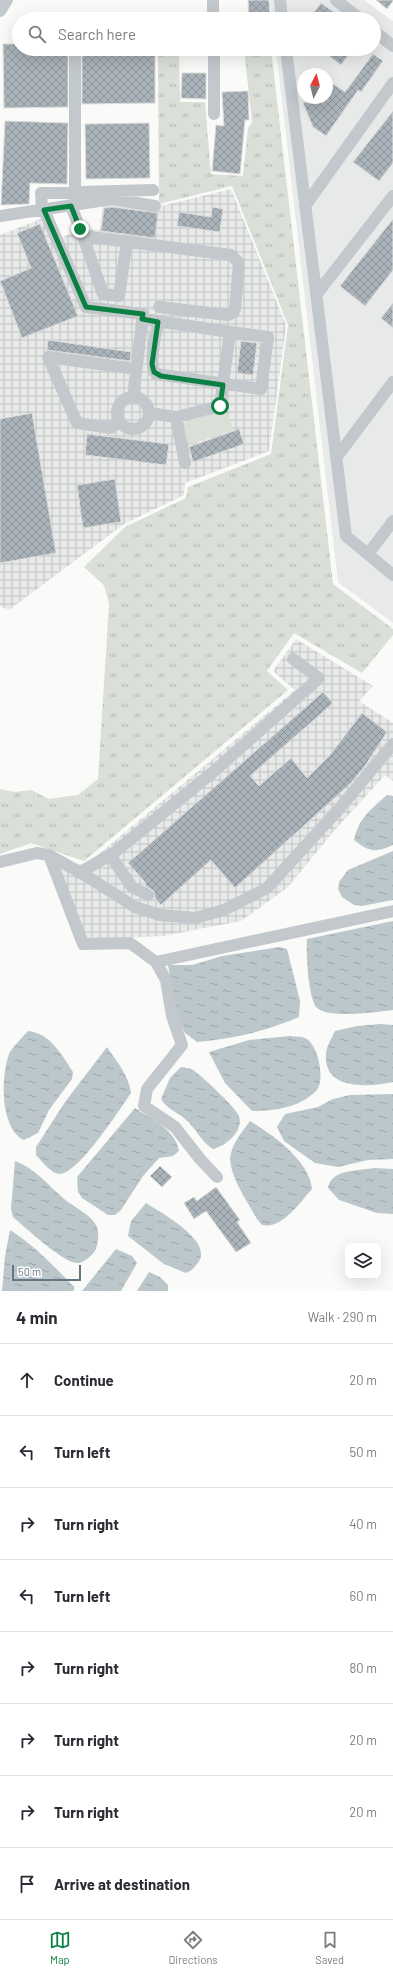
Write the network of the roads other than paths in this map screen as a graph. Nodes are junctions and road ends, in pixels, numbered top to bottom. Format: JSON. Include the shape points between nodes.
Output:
{"nodes":[{"id":1,"x":6,"y":0,"type":"edge"},
{"id":2,"x":213,"y":0,"type":"edge"},
{"id":3,"x":280,"y":0,"type":"edge"},
{"id":4,"x":336,"y":0,"type":"edge"},
{"id":5,"x":0,"y":11,"type":"edge"},
{"id":6,"x":214,"y":12,"type":"edge"},
{"id":7,"x":281,"y":12,"type":"edge"},
{"id":8,"x":351,"y":12,"type":"edge"},
{"id":9,"x":381,"y":36,"type":"edge"},
{"id":10,"x":393,"y":46,"type":"edge"},
{"id":11,"x":75,"y":56,"type":"edge"},
{"id":12,"x":214,"y":56,"type":"edge"},
{"id":13,"x":287,"y":56,"type":"edge"},
{"id":14,"x":393,"y":84,"type":"edge"},
{"id":15,"x":214,"y":114,"type":"dead end"},
{"id":16,"x":152,"y":190,"type":"dead end"},
{"id":17,"x":75,"y":192,"type":"junction"},
{"id":18,"x":393,"y":196,"type":"edge"},
{"id":19,"x":71,"y":206,"type":"junction"},
{"id":20,"x":156,"y":206,"type":"dead end"},
{"id":21,"x":305,"y":206,"type":"junction"},
{"id":22,"x":43,"y":210,"type":"junction"},
{"id":23,"x":0,"y":216,"type":"edge"},
{"id":24,"x":83,"y":236,"type":"junction"},
{"id":25,"x":126,"y":241,"type":"junction"},
{"id":26,"x":316,"y":295,"type":"junction"},
{"id":27,"x":159,"y":307,"type":"dead end"},
{"id":28,"x":142,"y":319,"type":"junction"},
{"id":29,"x":158,"y":322,"type":"junction"},
{"id":30,"x":230,"y":332,"type":"junction"},
{"id":31,"x":136,"y":369,"type":"junction"},
{"id":32,"x":393,"y":382,"type":"edge"},
{"id":33,"x":223,"y":385,"type":"junction"},
{"id":34,"x":133,"y":397,"type":"junction"},
{"id":35,"x":149,"y":413,"type":"junction"},
{"id":36,"x":176,"y":417,"type":"junction"},
{"id":37,"x":118,"y":421,"type":"junction"},
{"id":38,"x":336,"y":458,"type":"junction"},
{"id":39,"x":185,"y":463,"type":"dead end"},
{"id":40,"x":393,"y":521,"type":"edge"},
{"id":41,"x":368,"y":554,"type":"junction"},
{"id":42,"x":393,"y":575,"type":"edge"},
{"id":43,"x":293,"y":659,"type":"dead end"},
{"id":44,"x":393,"y":744,"type":"edge"},
{"id":45,"x":110,"y":855,"type":"junction"},
{"id":46,"x":53,"y":857,"type":"junction"},
{"id":47,"x":0,"y":862,"type":"edge"},
{"id":48,"x":79,"y":873,"type":"junction"},
{"id":49,"x":148,"y":895,"type":"dead end"},
{"id":50,"x":393,"y":911,"type":"edge"},
{"id":51,"x":156,"y":962,"type":"junction"},
{"id":52,"x":217,"y":1177,"type":"dead end"}],
"edges":[{"from":1,"to":5,"type":"street"},
{"from":2,"to":6,"type":"street"},
{"from":3,"to":7,"type":"street"},
{"from":4,"to":8,"type":"street"},
{"from":9,"to":10,"type":"street"},
{"from":11,"to":17,"type":"street"},
{"from":12,"to":15,"type":"street"},
{"from":13,"to":21,"type":"street"},
{"from":14,"to":21,"type":"street"},
{"from":16,"to":17,"type":"street"},
{"from":17,"to":22,"type":"street","via":[[41,193]]},
{"from":18,"to":26,"type":"street"},
{"from":19,"to":20,"type":"street","via":[[112,199]]},
{"from":19,"to":22,"type":"street"},
{"from":19,"to":24,"type":"street"},
{"from":21,"to":26,"type":"street"},
{"from":22,"to":23,"type":"street"},
{"from":22,"to":28,"type":"street","via":[[86,307],[143,314]]},
{"from":24,"to":25,"type":"street"},
{"from":24,"to":25,"type":"street","via":[[103,294],[119,296]]},
{"from":25,"to":27,"type":"street","via":[[231,255],[239,263],[235,309],[228,315]]},
{"from":26,"to":38,"type":"street"},
{"from":28,"to":29,"type":"street"},
{"from":28,"to":31,"type":"street"},
{"from":29,"to":30,"type":"street"},
{"from":29,"to":33,"type":"street","via":[[152,364],[154,372],[161,376]]},
{"from":30,"to":33,"type":"street"},
{"from":30,"to":33,"type":"street","via":[[268,336],[261,390]]},
{"from":31,"to":34,"type":"street"},
{"from":31,"to":37,"type":"street","via":[[48,357],[77,423],[111,428]]},
{"from":32,"to":38,"type":"street"},
{"from":33,"to":36,"type":"street","via":[[220,406]]},
{"from":34,"to":35,"type":"street","via":[[147,405]]},
{"from":34,"to":37,"type":"street","via":[[124,399],[118,405]]},
{"from":35,"to":36,"type":"street"},
{"from":35,"to":37,"type":"street","via":[[147,421],[133,430],[124,427]]},
{"from":36,"to":39,"type":"street"},
{"from":38,"to":41,"type":"street","via":[[346,536]]},
{"from":40,"to":41,"type":"street"},
{"from":41,"to":42,"type":"street"},
{"from":43,"to":45,"type":"street","via":[[319,678],[212,773]]},
{"from":44,"to":48,"type":"street","via":[[339,809],[267,888],[224,910],[195,918],[160,915],[135,907]]},
{"from":45,"to":48,"type":"street"},
{"from":45,"to":49,"type":"street","via":[[132,887]]},
{"from":46,"to":47,"type":"street","via":[[37,853]]},
{"from":46,"to":48,"type":"street"},
{"from":46,"to":51,"type":"street","via":[[83,944],[130,943]]},
{"from":50,"to":51,"type":"street"},
{"from":51,"to":52,"type":"street","via":[[166,980],[172,1016],[182,1045],[147,1089],[144,1106],[174,1127]]}]}
